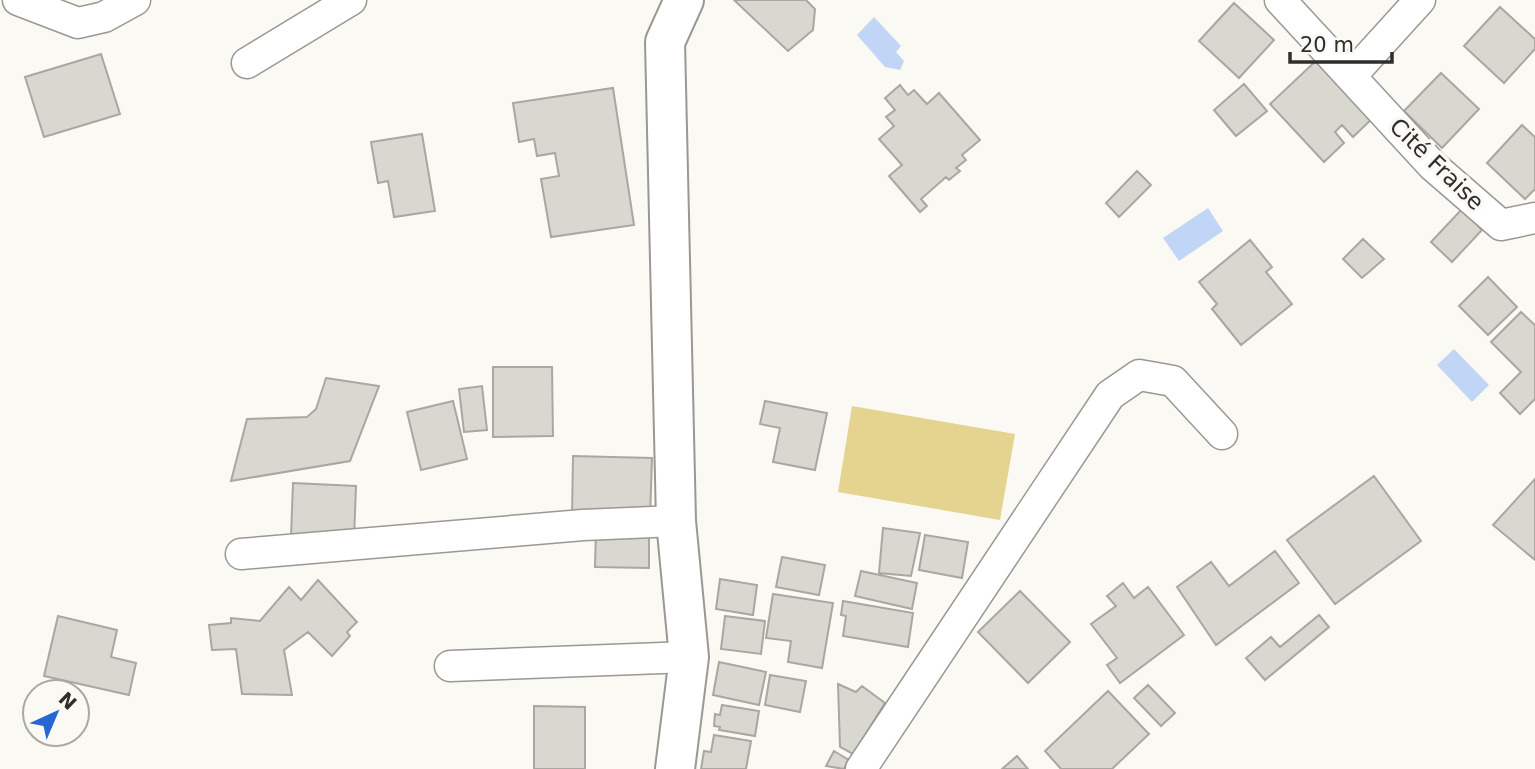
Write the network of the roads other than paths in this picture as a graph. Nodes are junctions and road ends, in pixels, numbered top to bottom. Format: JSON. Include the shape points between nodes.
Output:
{"nodes":[{"id":1,"x":18,"y":0,"type":"edge"},
{"id":2,"x":135,"y":0,"type":"edge"},
{"id":3,"x":351,"y":0,"type":"edge"},
{"id":4,"x":684,"y":0,"type":"edge"},
{"id":5,"x":1280,"y":0,"type":"edge"},
{"id":6,"x":1420,"y":0,"type":"edge"},
{"id":7,"x":247,"y":64,"type":"dead end"},
{"id":8,"x":1351,"y":75,"type":"junction"},
{"id":9,"x":1535,"y":218,"type":"edge"},
{"id":10,"x":1222,"y":434,"type":"dead end"},
{"id":11,"x":676,"y":521,"type":"junction"},
{"id":12,"x":240,"y":554,"type":"dead end"},
{"id":13,"x":689,"y":657,"type":"junction"},
{"id":14,"x":450,"y":666,"type":"dead end"},
{"id":15,"x":675,"y":769,"type":"edge"},
{"id":16,"x":861,"y":769,"type":"edge"}],
"edges":[{"from":1,"to":2,"type":"street","via":[[78,23],[104,17]]},
{"from":3,"to":7,"type":"street"},
{"from":4,"to":11,"type":"street","via":[[665,42]]},
{"from":5,"to":8,"type":"street"},
{"from":6,"to":8,"type":"street"},
{"from":8,"to":9,"type":"street","name":"Cité Fraise","via":[[1433,166],[1501,225]]},
{"from":10,"to":16,"type":"street","via":[[1173,381],[1139,375],[1110,395]]},
{"from":11,"to":12,"type":"street"},
{"from":11,"to":13,"type":"street"},
{"from":13,"to":14,"type":"street"},
{"from":13,"to":15,"type":"street"}]}
